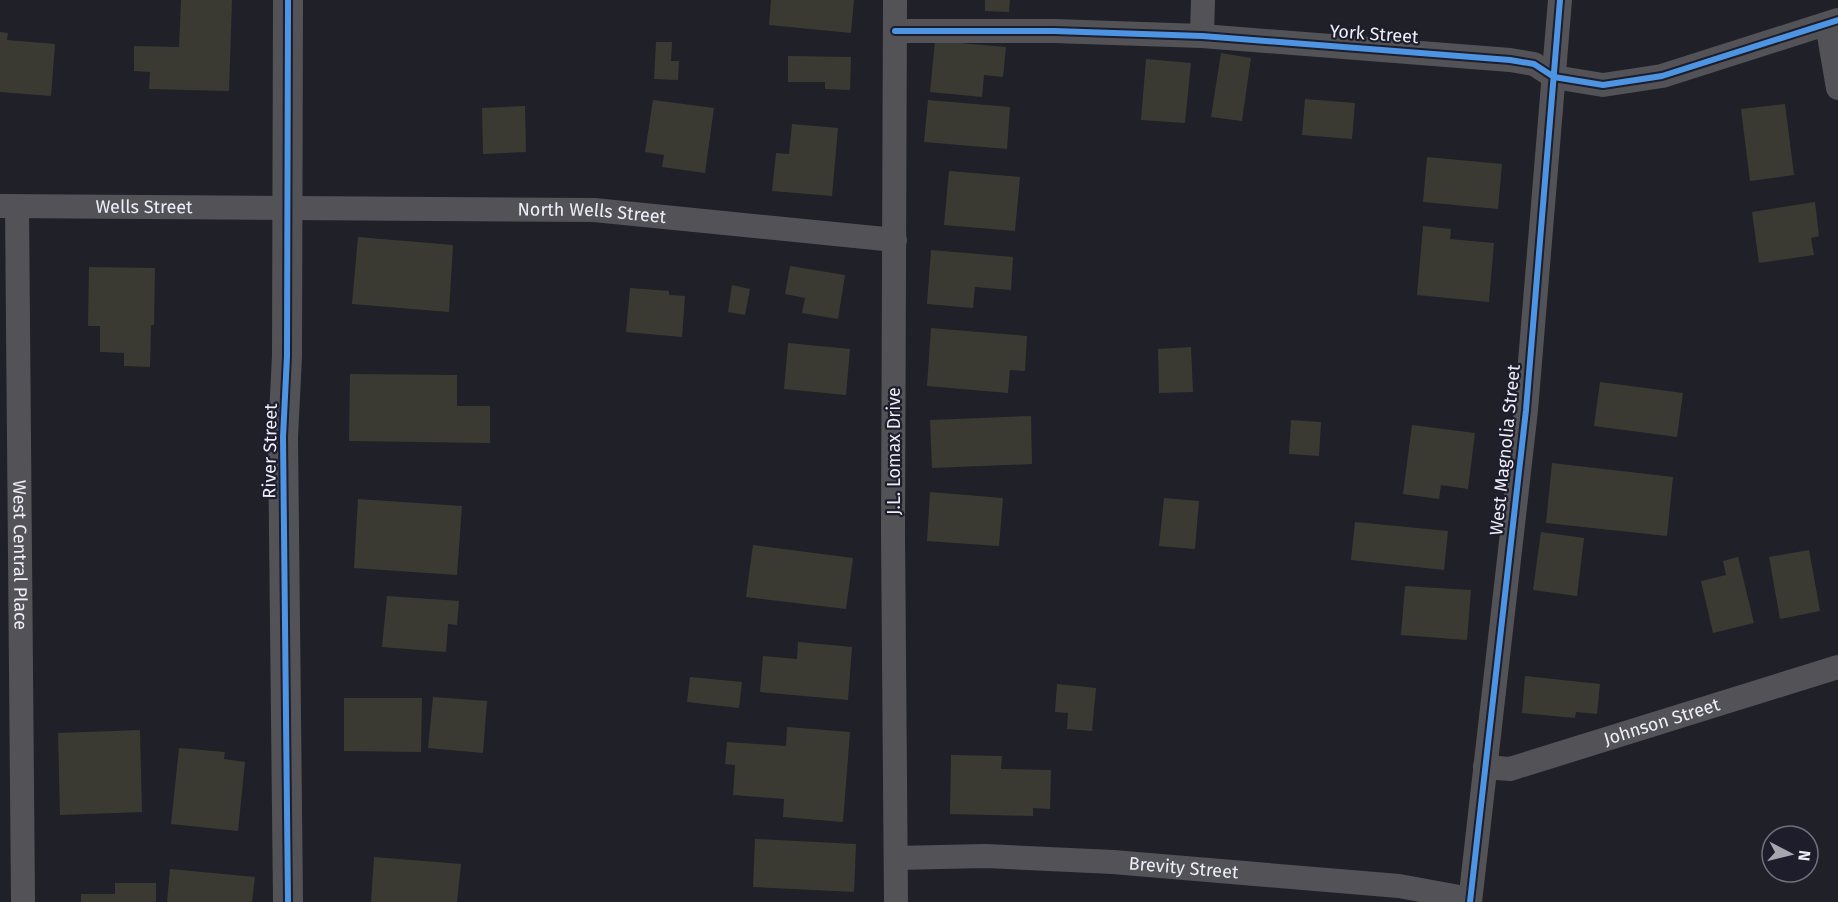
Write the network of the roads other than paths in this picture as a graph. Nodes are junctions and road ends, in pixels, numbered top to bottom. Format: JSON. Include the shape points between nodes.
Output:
{"nodes":[{"id":1,"x":288,"y":0,"type":"edge"},
{"id":2,"x":895,"y":0,"type":"edge"},
{"id":3,"x":1203,"y":0,"type":"edge"},
{"id":4,"x":1560,"y":0,"type":"edge"},
{"id":5,"x":1833,"y":22,"type":"edge"},
{"id":6,"x":895,"y":31,"type":"junction"},
{"id":7,"x":1202,"y":36,"type":"junction"},
{"id":8,"x":1554,"y":77,"type":"junction"},
{"id":9,"x":1838,"y":88,"type":"edge"},
{"id":10,"x":8,"y":207,"type":"edge"},
{"id":11,"x":287,"y":208,"type":"junction"},
{"id":12,"x":895,"y":240,"type":"junction"},
{"id":13,"x":1838,"y":667,"type":"edge"},
{"id":14,"x":1485,"y":767,"type":"junction"},
{"id":15,"x":896,"y":858,"type":"junction"},
{"id":16,"x":1470,"y":900,"type":"edge"},
{"id":17,"x":23,"y":902,"type":"edge"},
{"id":18,"x":288,"y":902,"type":"edge"},
{"id":19,"x":896,"y":902,"type":"edge"}],
"edges":[{"from":1,"to":11,"type":"street","name":"River Street"},
{"from":2,"to":6,"type":"street","name":"J.L. Lomax Drive"},
{"from":3,"to":7,"type":"street"},
{"from":4,"to":8,"type":"street","name":"West Magnolia Street"},
{"from":5,"to":8,"type":"street","name":"York Street","via":[[1662,76],[1603,85]]},
{"from":5,"to":9,"type":"street"},
{"from":6,"to":7,"type":"street","name":"York Street"},
{"from":6,"to":12,"type":"street","name":"J.L. Lomax Drive"},
{"from":7,"to":8,"type":"street","name":"York Street","via":[[1510,60],[1534,64]]},
{"from":8,"to":14,"type":"street","name":"West Magnolia Street","via":[[1526,410]]},
{"from":10,"to":11,"type":"street","name":"Wells Street"},
{"from":10,"to":17,"type":"street","name":"West Central Place"},
{"from":11,"to":12,"type":"street","name":"North Wells Street","via":[[594,210]]},
{"from":11,"to":18,"type":"street","name":"River Street","via":[[283,437]]},
{"from":12,"to":15,"type":"street","name":"J.L. Lomax Drive"},
{"from":13,"to":14,"type":"street","name":"Johnson Street","via":[[1510,769]]},
{"from":14,"to":16,"type":"street","name":"West Magnolia Street"},
{"from":15,"to":16,"type":"street","name":"Brevity Street","via":[[985,856],[1113,862],[1399,886]]},
{"from":15,"to":19,"type":"street","name":"J.L. Lomax Drive"}]}
